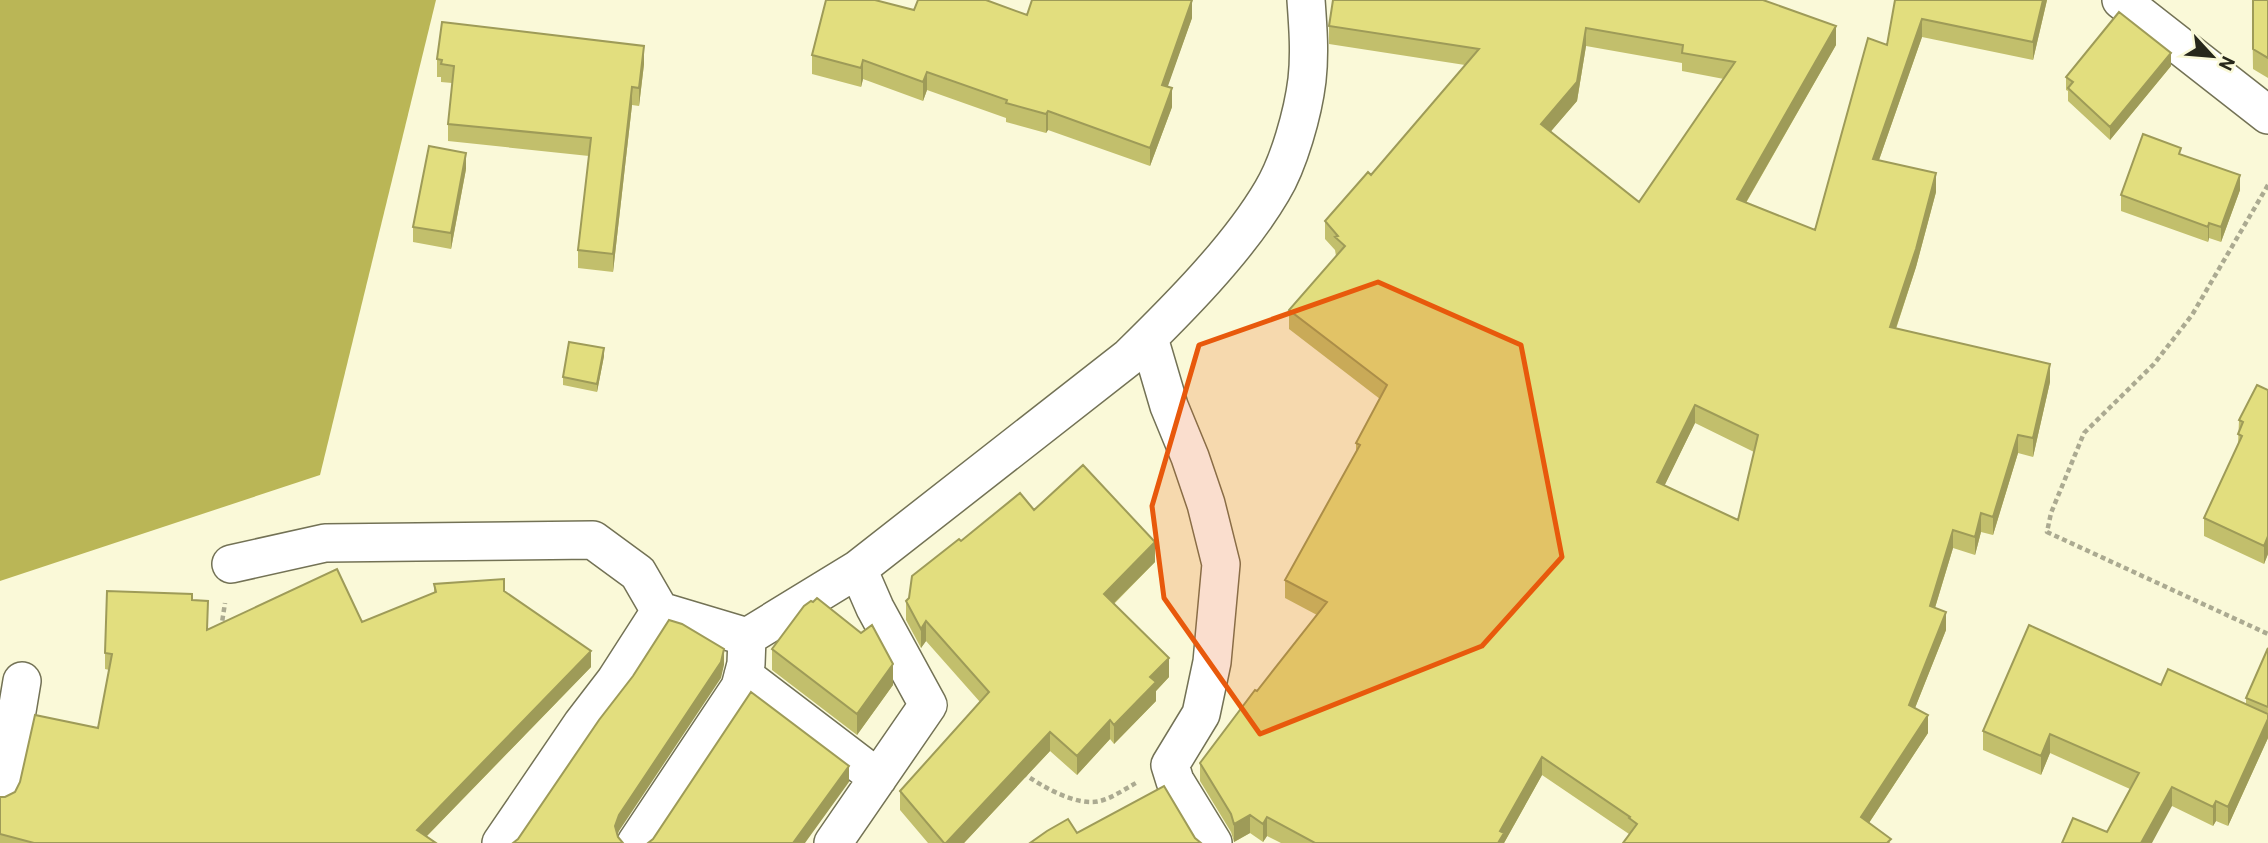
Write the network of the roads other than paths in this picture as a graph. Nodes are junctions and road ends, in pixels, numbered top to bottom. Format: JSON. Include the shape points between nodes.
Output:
{"nodes":[{"id":1,"x":1306,"y":0,"type":"edge"},
{"id":2,"x":2122,"y":0,"type":"edge"},
{"id":3,"x":2268,"y":115,"type":"edge"},
{"id":4,"x":1149,"y":338,"type":"junction"},
{"id":5,"x":231,"y":564,"type":"road end"},
{"id":6,"x":858,"y":569,"type":"junction"},
{"id":7,"x":660,"y":611,"type":"junction"},
{"id":8,"x":747,"y":637,"type":"junction"},
{"id":9,"x":743,"y":674,"type":"junction"},
{"id":10,"x":22,"y":681,"type":"dead end"},
{"id":11,"x":878,"y":778,"type":"junction"},
{"id":12,"x":0,"y":793,"type":"edge"},
{"id":13,"x":501,"y":843,"type":"edge"},
{"id":14,"x":636,"y":843,"type":"edge"},
{"id":15,"x":833,"y":843,"type":"edge"},
{"id":16,"x":1213,"y":843,"type":"edge"}],
"edges":[{"from":1,"to":4,"type":"street","via":[[1307,81],[1295,136],[1272,191],[1229,251]]},
{"from":2,"to":3,"type":"street"},
{"from":4,"to":6,"type":"street"},
{"from":4,"to":16,"type":"street","via":[[1206,504],[1221,564],[1212,662],[1201,714],[1170,765]]},
{"from":5,"to":7,"type":"street","via":[[325,544],[593,540],[638,573]]},
{"from":6,"to":8,"type":"street"},
{"from":6,"to":11,"type":"street","via":[[929,705]]},
{"from":7,"to":8,"type":"street"},
{"from":7,"to":13,"type":"street"},
{"from":8,"to":9,"type":"street"},
{"from":9,"to":11,"type":"street"},
{"from":9,"to":14,"type":"street","via":[[740,687]]},
{"from":10,"to":12,"type":"street"},
{"from":11,"to":15,"type":"street"}]}
